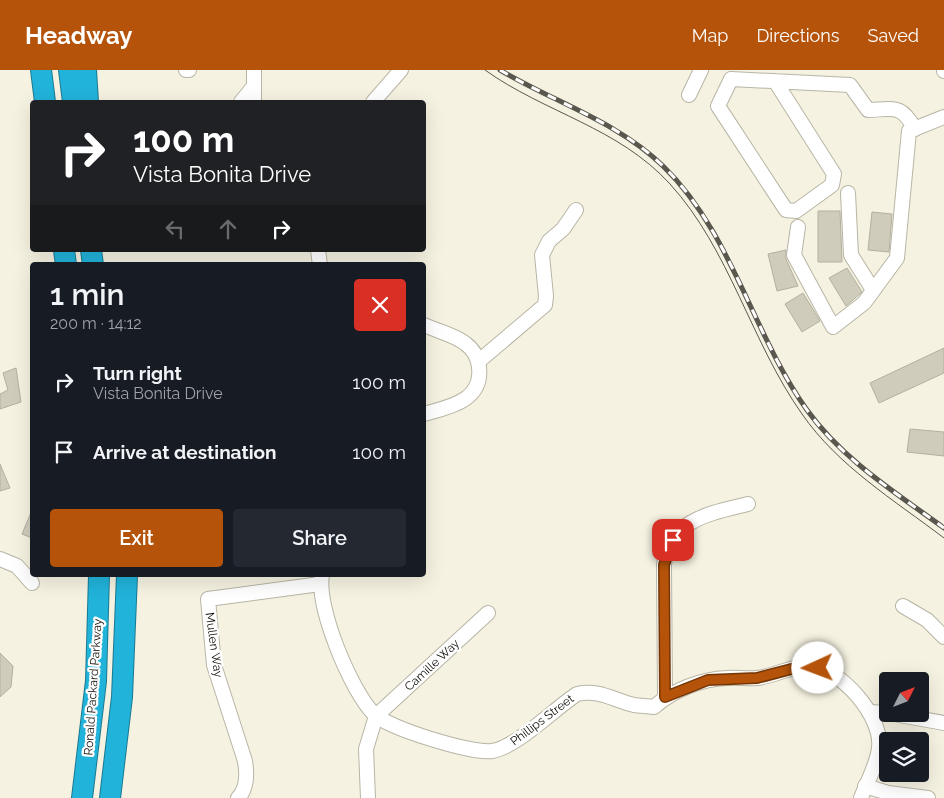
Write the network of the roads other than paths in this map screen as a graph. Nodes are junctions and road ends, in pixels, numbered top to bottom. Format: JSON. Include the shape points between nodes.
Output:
{"nodes":[{"id":1,"x":41,"y":70,"type":"edge"},
{"id":2,"x":69,"y":70,"type":"edge"},
{"id":3,"x":86,"y":70,"type":"edge"},
{"id":4,"x":254,"y":70,"type":"edge"},
{"id":5,"x":401,"y":70,"type":"edge"},
{"id":6,"x":701,"y":70,"type":"edge"},
{"id":7,"x":775,"y":81,"type":"junction"},
{"id":8,"x":254,"y":86,"type":"junction"},
{"id":9,"x":689,"y":95,"type":"dead end"},
{"id":10,"x":45,"y":100,"type":"edge"},
{"id":11,"x":73,"y":100,"type":"edge"},
{"id":12,"x":88,"y":100,"type":"edge"},
{"id":13,"x":243,"y":100,"type":"edge"},
{"id":14,"x":254,"y":100,"type":"edge"},
{"id":15,"x":375,"y":100,"type":"edge"},
{"id":16,"x":944,"y":117,"type":"edge"},
{"id":17,"x":914,"y":129,"type":"junction"},
{"id":18,"x":848,"y":193,"type":"dead end"},
{"id":19,"x":576,"y":210,"type":"dead end"},
{"id":20,"x":798,"y":227,"type":"dead end"},
{"id":21,"x":873,"y":290,"type":"junction"},
{"id":22,"x":426,"y":326,"type":"edge"},
{"id":23,"x":479,"y":361,"type":"junction"},
{"id":24,"x":426,"y":413,"type":"edge"},
{"id":25,"x":748,"y":504,"type":"dead end"},
{"id":26,"x":0,"y":558,"type":"edge"},
{"id":27,"x":99,"y":577,"type":"edge"},
{"id":28,"x":127,"y":577,"type":"edge"},
{"id":29,"x":321,"y":580,"type":"edge"},
{"id":30,"x":32,"y":583,"type":"dead end"},
{"id":31,"x":903,"y":606,"type":"dead end"},
{"id":32,"x":488,"y":613,"type":"dead end"},
{"id":33,"x":944,"y":637,"type":"edge"},
{"id":34,"x":665,"y":697,"type":"junction"},
{"id":35,"x":869,"y":712,"type":"junction"},
{"id":36,"x":879,"y":713,"type":"edge"},
{"id":37,"x":376,"y":716,"type":"junction"},
{"id":38,"x":929,"y":720,"type":"edge"},
{"id":39,"x":944,"y":723,"type":"edge"},
{"id":40,"x":863,"y":792,"type":"edge"},
{"id":41,"x":82,"y":798,"type":"edge"},
{"id":42,"x":110,"y":798,"type":"edge"},
{"id":43,"x":238,"y":798,"type":"edge"},
{"id":44,"x":368,"y":798,"type":"edge"},
{"id":45,"x":928,"y":798,"type":"edge"}],
"edges":[{"from":1,"to":10,"type":"highway"},
{"from":2,"to":11,"type":"highway"},
{"from":3,"to":12,"type":"highway"},
{"from":4,"to":8,"type":"street"},
{"from":5,"to":15,"type":"street"},
{"from":6,"to":9,"type":"street"},
{"from":7,"to":7,"type":"street","via":[[731,80],[718,106],[786,210],[796,211],[832,186],[834,174]]},
{"from":7,"to":17,"type":"street","via":[[850,85],[868,110],[898,108],[907,114]]},
{"from":8,"to":13,"type":"street"},
{"from":8,"to":14,"type":"street"},
{"from":16,"to":17,"type":"street"},
{"from":17,"to":21,"type":"street","via":[[909,131],[897,258]]},
{"from":18,"to":21,"type":"street","via":[[851,255]]},
{"from":19,"to":23,"type":"street","via":[[563,229],[549,241],[542,255],[545,305]]},
{"from":20,"to":21,"type":"street","via":[[794,255],[833,327],[864,303]]},
{"from":22,"to":23,"type":"street","via":[[462,341]]},
{"from":23,"to":24,"type":"street","via":[[478,385],[468,398],[459,404]]},
{"from":25,"to":34,"type":"street","via":[[700,516],[681,530],[668,550],[664,565]]},
{"from":26,"to":30,"type":"street","via":[[17,566]]},
{"from":27,"to":41,"type":"highway","name":"Ronald Packard Parkway","via":[[96,681]]},
{"from":28,"to":42,"type":"highway","via":[[122,697]]},
{"from":29,"to":37,"type":"street","name":"Phillips Street","via":[[332,631],[350,679],[363,702]]},
{"from":29,"to":43,"type":"street","name":"Mullen Way","via":[[208,599],[214,664],[246,768],[247,775]]},
{"from":31,"to":33,"type":"street","via":[[927,620]]},
{"from":32,"to":37,"type":"street","name":"Camille Way"},
{"from":34,"to":35,"type":"street","name":"Phillips Street","via":[[708,680],[757,678],[809,666],[832,673]]},
{"from":34,"to":37,"type":"street","name":"Phillips Street","via":[[654,707],[634,705],[603,693],[577,694],[512,744],[493,751],[476,752],[450,745]]},
{"from":35,"to":36,"type":"street"},
{"from":35,"to":40,"type":"street","name":"Phillips Street","via":[[879,747]]},
{"from":37,"to":44,"type":"street","via":[[366,749]]},
{"from":38,"to":39,"type":"street"},
{"from":40,"to":45,"type":"street"}]}
